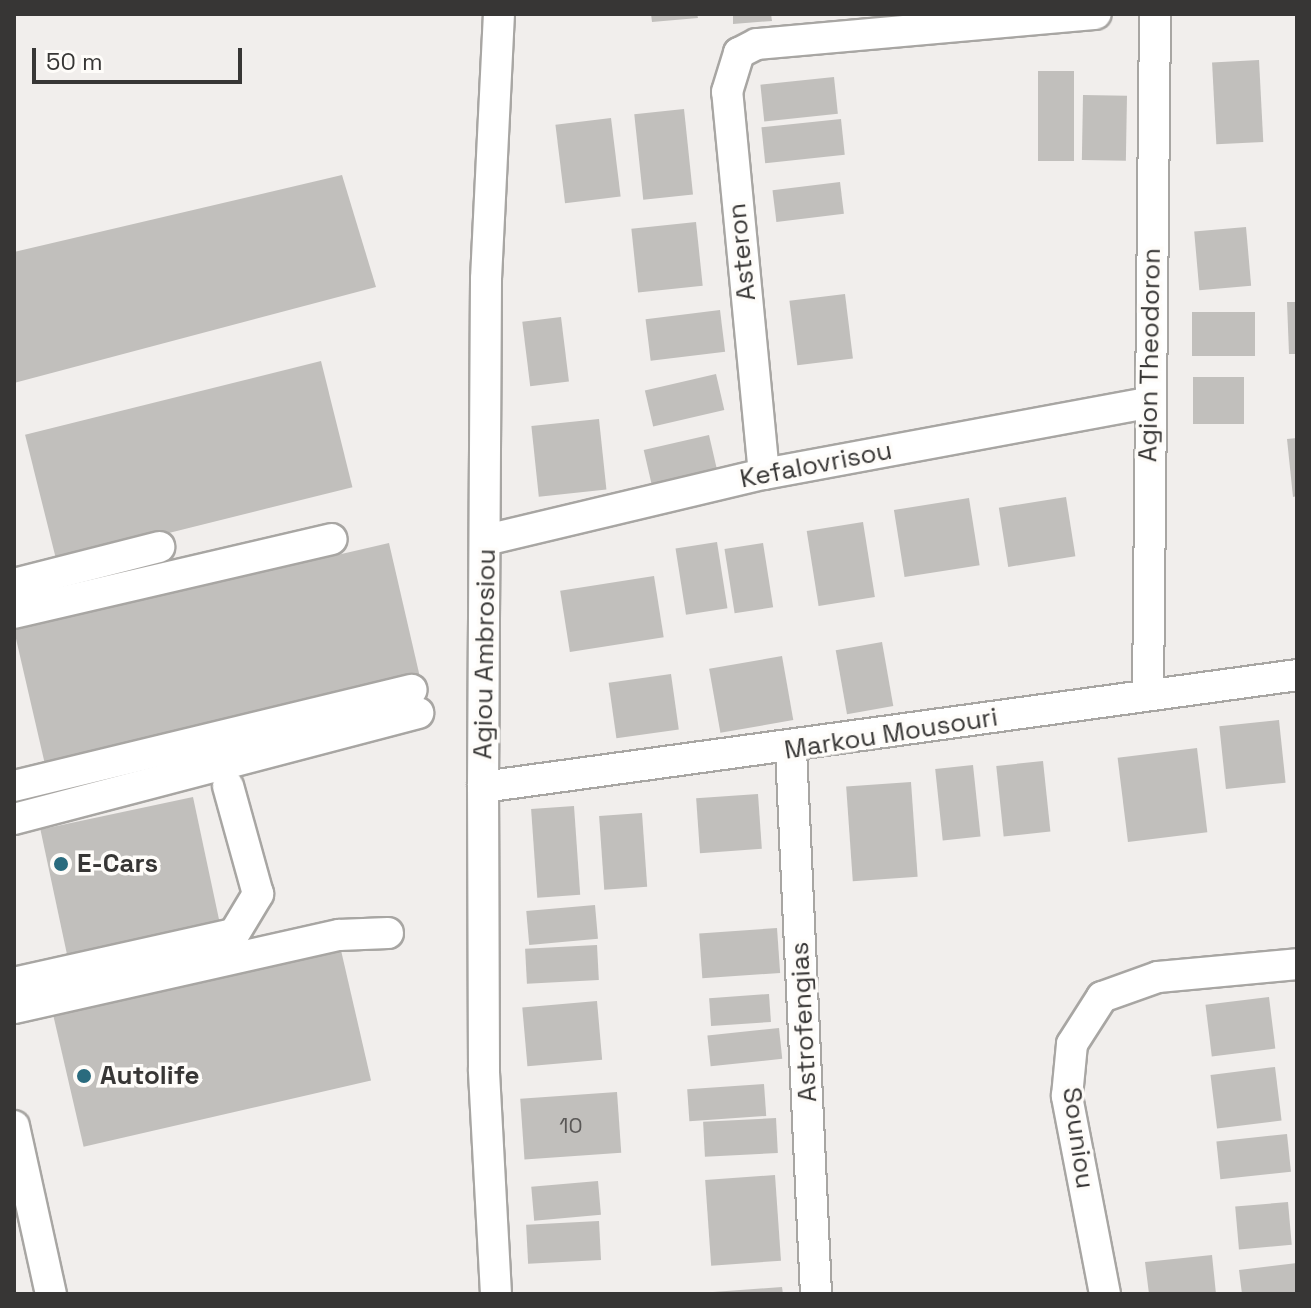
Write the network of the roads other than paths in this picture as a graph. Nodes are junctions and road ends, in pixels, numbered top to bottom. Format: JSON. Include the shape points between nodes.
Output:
{"nodes":[{"id":1,"x":499,"y":14,"type":"edge"},
{"id":2,"x":1096,"y":14,"type":"edge"},
{"id":3,"x":1155,"y":14,"type":"edge"},
{"id":4,"x":1148,"y":403,"type":"junction"},
{"id":5,"x":764,"y":474,"type":"junction"},
{"id":6,"x":331,"y":539,"type":"dead end"},
{"id":7,"x":486,"y":540,"type":"junction"},
{"id":8,"x":159,"y":547,"type":"dead end"},
{"id":9,"x":14,"y":584,"type":"edge"},
{"id":10,"x":14,"y":613,"type":"edge"},
{"id":11,"x":1297,"y":675,"type":"edge"},
{"id":12,"x":1148,"y":695,"type":"junction"},
{"id":13,"x":791,"y":750,"type":"junction"},
{"id":14,"x":14,"y":786,"type":"edge"},
{"id":15,"x":228,"y":786,"type":"dead end"},
{"id":16,"x":483,"y":787,"type":"junction"},
{"id":17,"x":14,"y":819,"type":"edge"},
{"id":18,"x":388,"y":933,"type":"dead end"},
{"id":19,"x":1297,"y":964,"type":"edge"},
{"id":20,"x":14,"y":983,"type":"edge"},
{"id":21,"x":14,"y":1008,"type":"edge"},
{"id":22,"x":14,"y":1126,"type":"edge"},
{"id":23,"x":51,"y":1294,"type":"edge"},
{"id":24,"x":496,"y":1294,"type":"edge"},
{"id":25,"x":816,"y":1294,"type":"edge"},
{"id":26,"x":1105,"y":1294,"type":"edge"}],
"edges":[{"from":1,"to":7,"type":"street","name":"Agiou Ambrosiou","via":[[486,279]]},
{"from":2,"to":5,"type":"street","name":"Asteron","via":[[757,44],[739,53],[727,92]]},
{"from":3,"to":4,"type":"street","name":"Agion Theodoron"},
{"from":4,"to":5,"type":"street","name":"Kefalovrisou"},
{"from":4,"to":12,"type":"street","name":"Agion Theodoron"},
{"from":5,"to":7,"type":"street","name":"Kefalovrisou"},
{"from":6,"to":10,"type":"street"},
{"from":7,"to":16,"type":"street","name":"Agiou Ambrosiou"},
{"from":8,"to":9,"type":"street"},
{"from":11,"to":12,"type":"street","name":"Markou Mousouri"},
{"from":12,"to":13,"type":"street","name":"Markou Mousouri"},
{"from":13,"to":16,"type":"street","name":"Markou Mousouri"},
{"from":13,"to":25,"type":"street","name":"Astrofengias"},
{"from":14,"to":17,"type":"street","via":[[415,701]]},
{"from":15,"to":20,"type":"street","via":[[258,894],[234,934]]},
{"from":16,"to":24,"type":"street","name":"Agiou Ambrosiou","via":[[484,1069]]},
{"from":18,"to":21,"type":"street","via":[[339,935]]},
{"from":19,"to":26,"type":"street","name":"Souniou","via":[[1158,977],[1102,997],[1072,1044],[1067,1096]]},
{"from":22,"to":23,"type":"street"}]}
